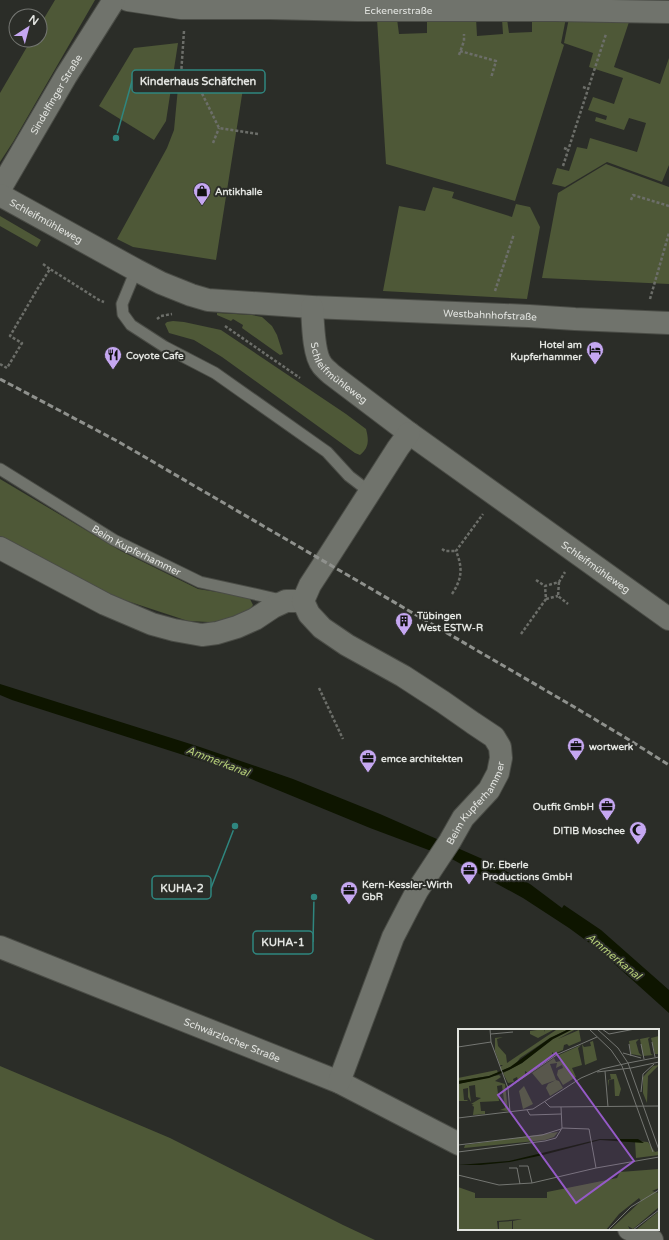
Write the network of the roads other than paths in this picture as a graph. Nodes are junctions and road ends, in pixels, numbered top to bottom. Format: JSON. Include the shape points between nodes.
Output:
{"nodes":[{"id":1,"x":114,"y":0,"type":"edge"},
{"id":2,"x":128,"y":0,"type":"edge"},
{"id":3,"x":442,"y":5,"type":"edge"},
{"id":4,"x":529,"y":5,"type":"edge"},
{"id":5,"x":669,"y":12,"type":"edge"},
{"id":6,"x":0,"y":189,"type":"edge"},
{"id":7,"x":0,"y":195,"type":"edge"},
{"id":8,"x":136,"y":270,"type":"junction"},
{"id":9,"x":312,"y":307,"type":"junction"},
{"id":10,"x":669,"y":323,"type":"edge"},
{"id":11,"x":409,"y":433,"type":"junction"},
{"id":12,"x":0,"y":469,"type":"edge"},
{"id":13,"x":373,"y":488,"type":"junction"},
{"id":14,"x":0,"y":548,"type":"edge"},
{"id":15,"x":294,"y":601,"type":"junction"},
{"id":16,"x":669,"y":619,"type":"edge"},
{"id":17,"x":0,"y":947,"type":"edge"},
{"id":18,"x":339,"y":1082,"type":"junction"},
{"id":19,"x":458,"y":1143,"type":"edge"},
{"id":20,"x":631,"y":1230,"type":"edge"},
{"id":21,"x":652,"y":1240,"type":"edge"}],
"edges":[{"from":1,"to":6,"type":"street","name":"Sindelfinger Straße"},
{"from":2,"to":3,"type":"street","name":"Eckenerstraße","via":[[186,8],[357,10]]},
{"from":3,"to":4,"type":"street","name":"Eckenerstraße"},
{"from":4,"to":5,"type":"street","name":"Eckenerstraße"},
{"from":7,"to":8,"type":"street","name":"Schleifmühleweg"},
{"from":8,"to":9,"type":"street","name":"Schleifmühleweg","via":[[180,291],[208,300]]},
{"from":8,"to":13,"type":"lane","via":[[122,304],[123,314],[131,325],[165,347],[215,373],[327,452],[362,486]]},
{"from":9,"to":10,"type":"street","name":"Westbahnhofstraße"},
{"from":9,"to":11,"type":"street","name":"Schleifmühleweg","via":[[314,341],[321,364]]},
{"from":11,"to":13,"type":"street"},
{"from":11,"to":16,"type":"street","name":"Schleifmühleweg"},
{"from":12,"to":15,"type":"lane","name":"Beim Kupferhammer","via":[[114,540],[200,582]]},
{"from":13,"to":15,"type":"street","via":[[310,585]]},
{"from":14,"to":15,"type":"street","via":[[105,604],[152,624],[181,632],[202,635],[217,633],[255,619],[273,607]]},
{"from":15,"to":18,"type":"street","name":"Beim Kupferhammer","via":[[322,628],[443,702],[494,737],[500,747],[498,773],[489,790],[463,818],[417,891],[393,937]]},
{"from":17,"to":18,"type":"street","name":"Schwärzlocher Straße"},
{"from":18,"to":19,"type":"street","name":"Schwärzlocher Straße"},
{"from":20,"to":21,"type":"street"}]}
